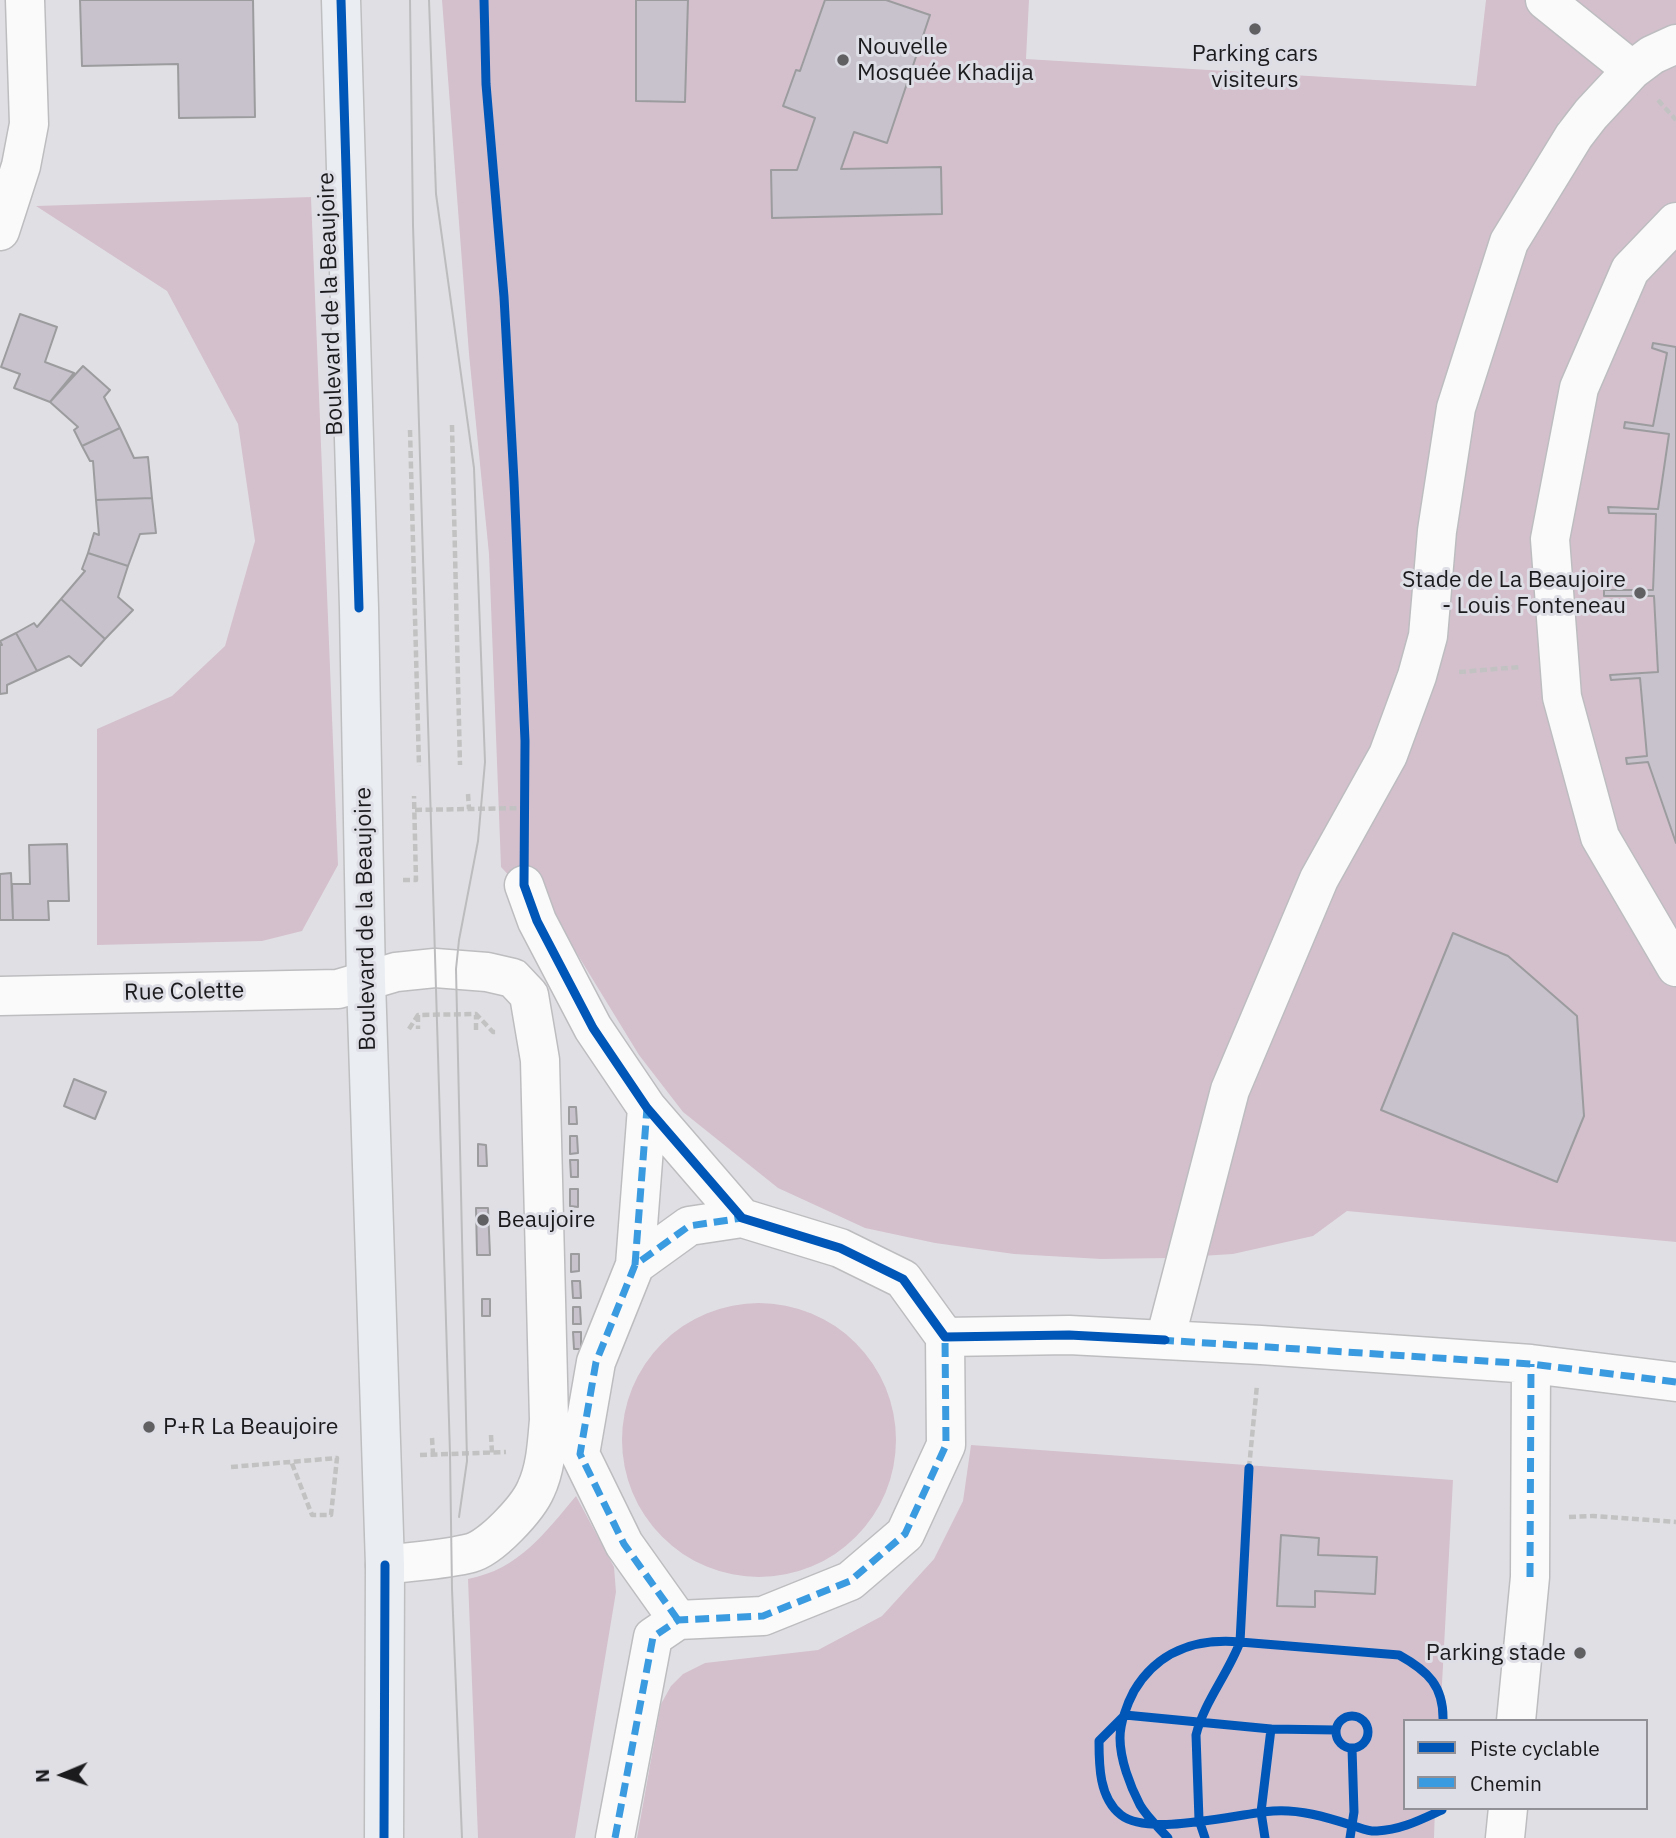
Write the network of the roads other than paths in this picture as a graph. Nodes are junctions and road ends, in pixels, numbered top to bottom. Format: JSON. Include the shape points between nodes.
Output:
{"nodes":[{"id":1,"x":25,"y":0,"type":"edge"},
{"id":2,"x":341,"y":0,"type":"edge"},
{"id":3,"x":1545,"y":0,"type":"edge"},
{"id":4,"x":1676,"y":44,"type":"edge"},
{"id":5,"x":1632,"y":71,"type":"junction"},
{"id":6,"x":1676,"y":222,"type":"edge"},
{"id":7,"x":0,"y":231,"type":"edge"},
{"id":8,"x":524,"y":885,"type":"road end"},
{"id":9,"x":1676,"y":967,"type":"edge"},
{"id":10,"x":366,"y":981,"type":"junction"},
{"id":11,"x":0,"y":996,"type":"edge"},
{"id":12,"x":647,"y":1108,"type":"junction"},
{"id":13,"x":742,"y":1218,"type":"junction"},
{"id":14,"x":635,"y":1265,"type":"junction"},
{"id":15,"x":945,"y":1337,"type":"junction"},
{"id":16,"x":1165,"y":1340,"type":"junction"},
{"id":17,"x":1531,"y":1364,"type":"junction"},
{"id":18,"x":1676,"y":1382,"type":"edge"},
{"id":19,"x":384,"y":1565,"type":"junction"},
{"id":20,"x":678,"y":1620,"type":"junction"},
{"id":21,"x":1516,"y":1719,"type":"edge"},
{"id":22,"x":1508,"y":1810,"type":"edge"},
{"id":23,"x":384,"y":1838,"type":"edge"},
{"id":24,"x":615,"y":1838,"type":"edge"},
{"id":25,"x":1505,"y":1838,"type":"edge"}],
"edges":[{"from":1,"to":7,"type":"street","via":[[29,124]]},
{"from":2,"to":10,"type":"main road","name":"Boulevard de la Beaujoire"},
{"from":3,"to":5,"type":"street"},
{"from":4,"to":5,"type":"street"},
{"from":5,"to":16,"type":"street","via":[[1574,136],[1509,242],[1456,408],[1437,531],[1429,636],[1417,676],[1388,755],[1319,878],[1230,1090]]},
{"from":6,"to":9,"type":"street","via":[[1630,270],[1579,388],[1550,539],[1562,697],[1600,837]]},
{"from":8,"to":12,"type":"street","via":[[537,922],[593,1028]]},
{"from":10,"to":11,"type":"street","name":"Rue Colette","via":[[322,990]]},
{"from":10,"to":19,"type":"main road","name":"Boulevard de la Beaujoire"},
{"from":10,"to":19,"type":"street","name":"Rue Colette","via":[[435,968],[513,978],[529,995],[540,1059],[549,1420],[547,1451],[536,1490],[491,1543],[473,1553]]},
{"from":12,"to":13,"type":"street"},
{"from":12,"to":14,"type":"street"},
{"from":13,"to":14,"type":"street","via":[[689,1226]]},
{"from":13,"to":15,"type":"street","via":[[840,1248],[902,1279]]},
{"from":14,"to":20,"type":"street","via":[[596,1362],[580,1454],[624,1544]]},
{"from":15,"to":16,"type":"street","via":[[1069,1335]]},
{"from":15,"to":20,"type":"street","via":[[946,1445],[905,1534],[850,1581],[763,1616]]},
{"from":16,"to":17,"type":"street"},
{"from":17,"to":18,"type":"street"},
{"from":17,"to":21,"type":"street","via":[[1530,1577]]},
{"from":19,"to":23,"type":"main road","name":"Boulevard de la Beaujoire"},
{"from":20,"to":24,"type":"street","via":[[653,1637]]},
{"from":22,"to":25,"type":"street"}]}
